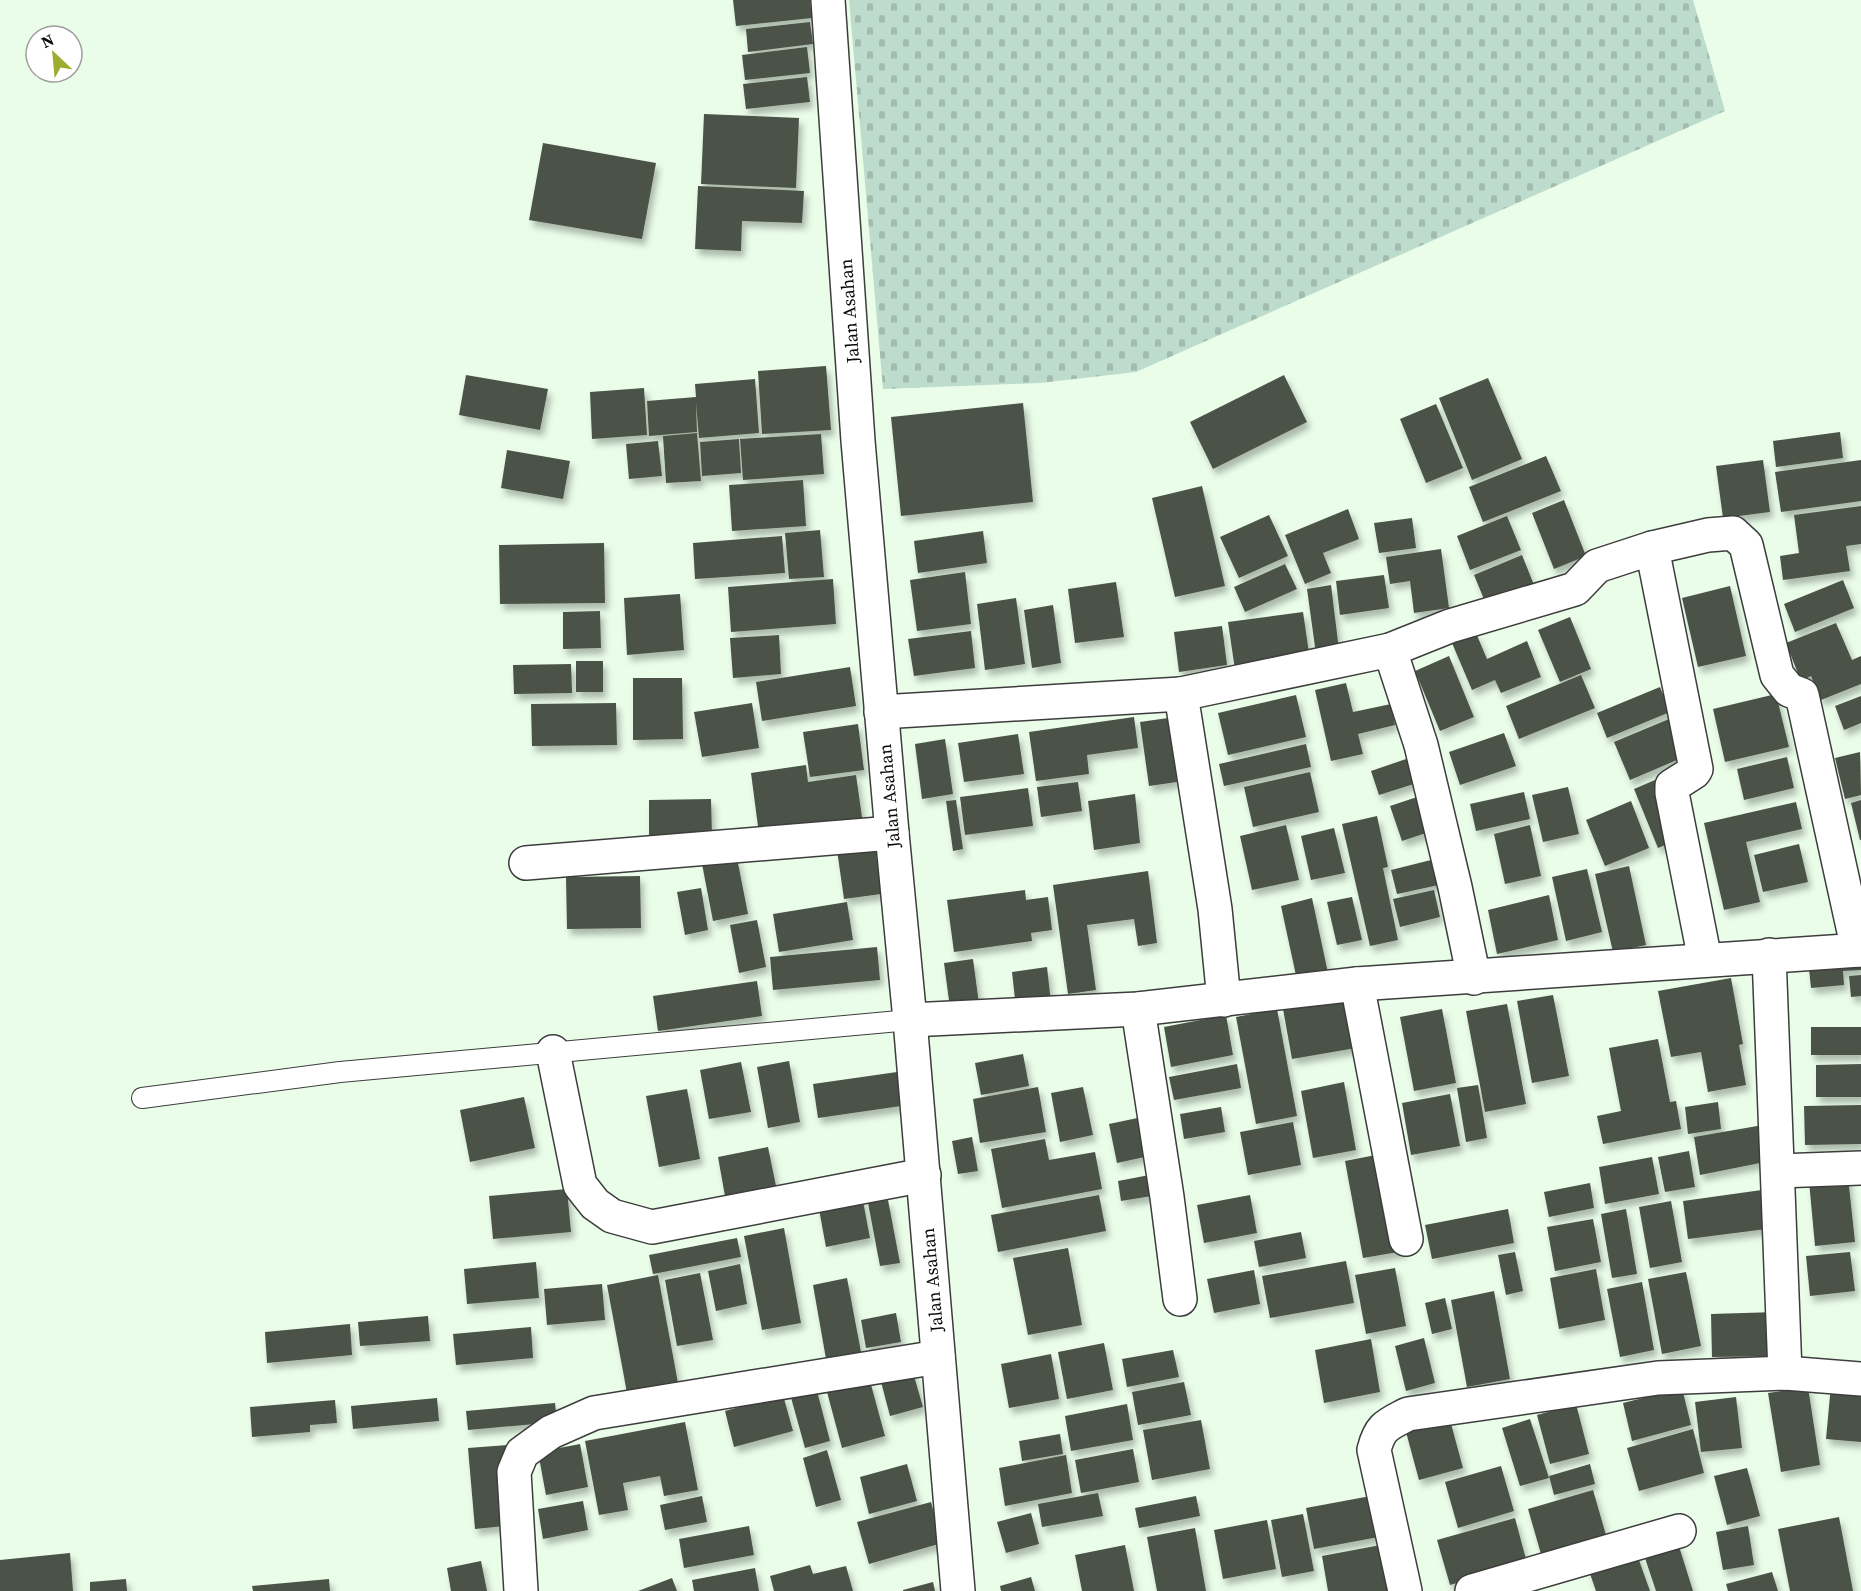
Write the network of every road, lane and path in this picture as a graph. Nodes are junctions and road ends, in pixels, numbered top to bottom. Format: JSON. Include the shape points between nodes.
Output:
{"nodes":[{"id":1,"x":828,"y":0,"type":"edge"},
{"id":2,"x":1652,"y":548,"type":"junction"},
{"id":3,"x":1390,"y":650,"type":"junction"},
{"id":4,"x":1182,"y":694,"type":"junction"},
{"id":5,"x":881,"y":712,"type":"junction"},
{"id":6,"x":892,"y":833,"type":"junction"},
{"id":7,"x":526,"y":863,"type":"dead end"},
{"id":8,"x":1859,"y":950,"type":"edge"},
{"id":9,"x":1769,"y":955,"type":"junction"},
{"id":10,"x":1706,"y":960,"type":"junction"},
{"id":11,"x":1474,"y":978,"type":"junction"},
{"id":12,"x":1357,"y":984,"type":"junction"},
{"id":13,"x":1224,"y":1000,"type":"junction"},
{"id":14,"x":1138,"y":1009,"type":"junction"},
{"id":15,"x":910,"y":1020,"type":"junction"},
{"id":16,"x":553,"y":1052,"type":"junction"},
{"id":17,"x":142,"y":1098,"type":"dead end"},
{"id":18,"x":1861,"y":1168,"type":"edge"},
{"id":19,"x":1778,"y":1171,"type":"junction"},
{"id":20,"x":924,"y":1175,"type":"junction"},
{"id":21,"x":1406,"y":1239,"type":"dead end"},
{"id":22,"x":1180,"y":1299,"type":"dead end"},
{"id":23,"x":938,"y":1357,"type":"junction"},
{"id":24,"x":1785,"y":1373,"type":"junction"},
{"id":25,"x":1861,"y":1379,"type":"edge"},
{"id":26,"x":1679,"y":1531,"type":"dead end"},
{"id":27,"x":521,"y":1591,"type":"edge"},
{"id":28,"x":958,"y":1591,"type":"edge"},
{"id":29,"x":1405,"y":1591,"type":"edge"},
{"id":30,"x":1472,"y":1591,"type":"edge"}],
"edges":[{"from":1,"to":5,"type":"street","name":"Jalan Asahan"},
{"from":2,"to":3,"type":"street","via":[[1597,566],[1575,589],[1450,626]]},
{"from":2,"to":8,"type":"street","via":[[1732,533],[1746,545],[1778,675],[1789,690],[1802,695]]},
{"from":2,"to":10,"type":"street","via":[[1696,769],[1672,786],[1672,793]]},
{"from":3,"to":4,"type":"street"},
{"from":3,"to":11,"type":"street","via":[[1422,745]]},
{"from":4,"to":5,"type":"street"},
{"from":4,"to":13,"type":"street","via":[[1215,909]]},
{"from":5,"to":6,"type":"street","name":"Jalan Asahan"},
{"from":6,"to":7,"type":"street"},
{"from":6,"to":15,"type":"street","name":"Jalan Asahan"},
{"from":8,"to":9,"type":"street"},
{"from":9,"to":10,"type":"street"},
{"from":9,"to":19,"type":"street"},
{"from":10,"to":11,"type":"street"},
{"from":11,"to":12,"type":"street"},
{"from":12,"to":13,"type":"street"},
{"from":12,"to":21,"type":"street"},
{"from":13,"to":14,"type":"street"},
{"from":14,"to":15,"type":"street"},
{"from":14,"to":22,"type":"street"},
{"from":15,"to":16,"type":"lane"},
{"from":15,"to":20,"type":"street","name":"Jalan Asahan"},
{"from":16,"to":17,"type":"lane","via":[[340,1072]]},
{"from":16,"to":20,"type":"street","via":[[580,1185],[595,1204],[612,1216],[652,1227]]},
{"from":18,"to":19,"type":"street"},
{"from":19,"to":24,"type":"street"},
{"from":20,"to":23,"type":"street","name":"Jalan Asahan"},
{"from":23,"to":27,"type":"street","via":[[594,1413],[551,1432],[522,1453],[514,1472]]},
{"from":23,"to":28,"type":"street","name":"Jalan Asahan"},
{"from":24,"to":25,"type":"street"},
{"from":24,"to":29,"type":"street","via":[[1658,1378],[1408,1414],[1389,1424],[1378,1433],[1374,1450]]},
{"from":26,"to":30,"type":"street"}]}
